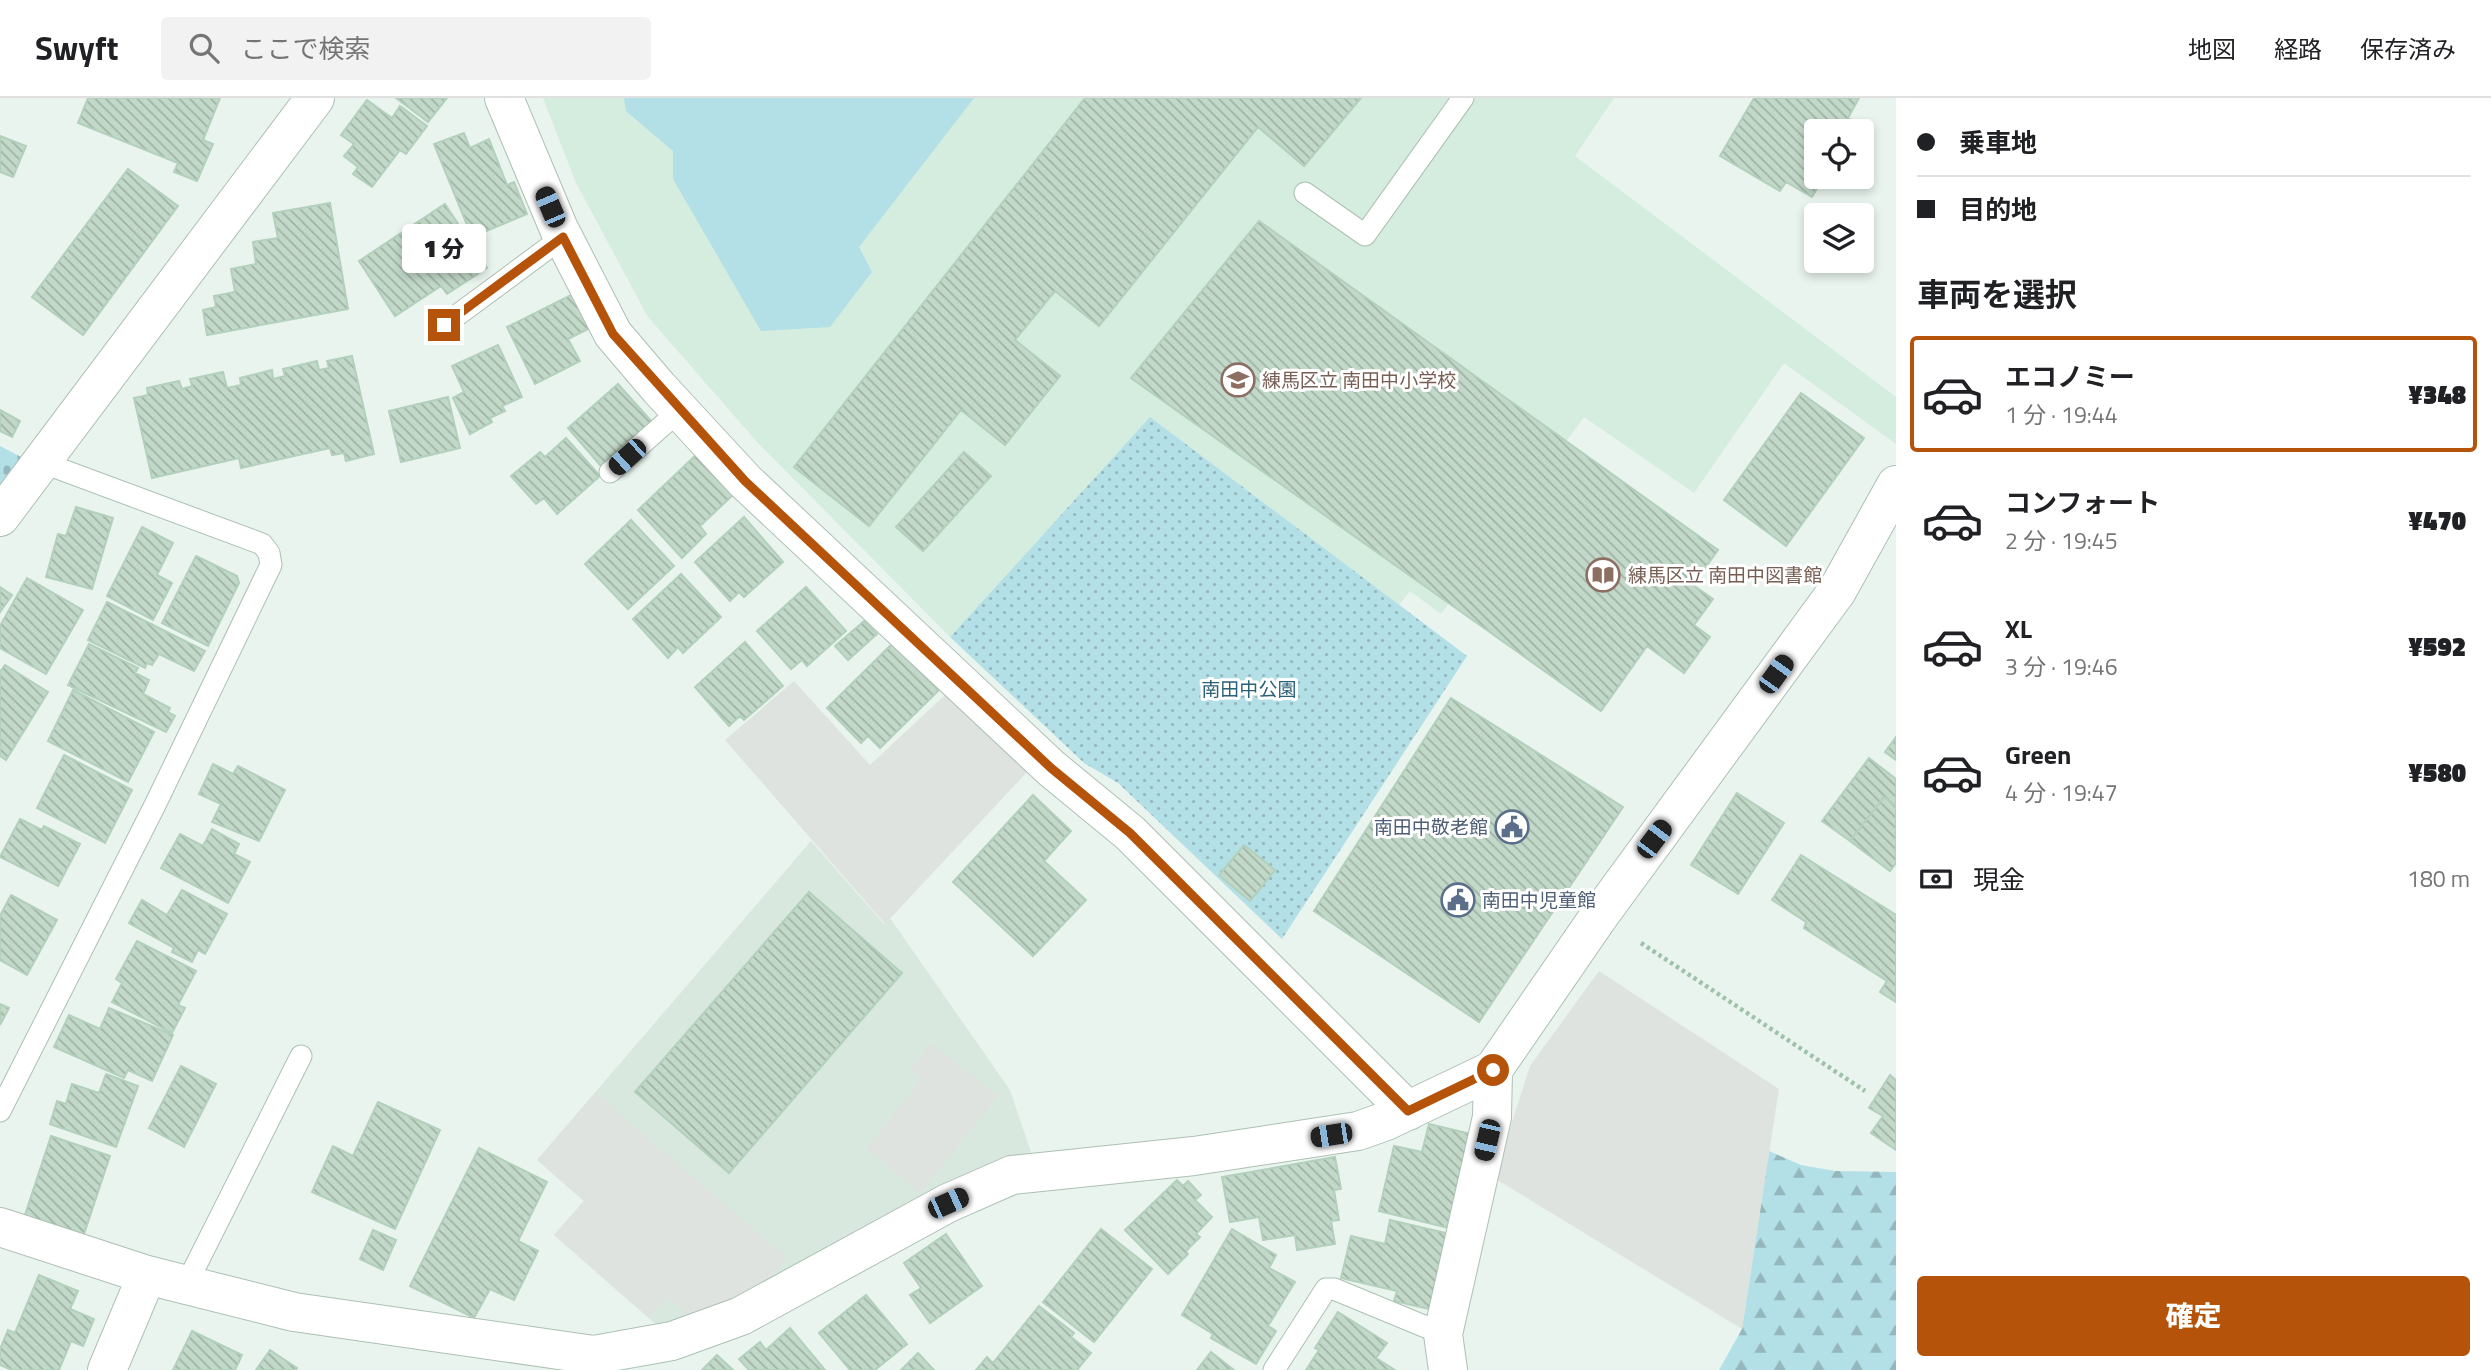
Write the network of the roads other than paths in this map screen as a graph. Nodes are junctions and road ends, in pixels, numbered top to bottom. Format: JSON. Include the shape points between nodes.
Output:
{"nodes":[{"id":1,"x":315,"y":98,"type":"edge"},
{"id":2,"x":504,"y":98,"type":"edge"},
{"id":3,"x":1463,"y":98,"type":"edge"},
{"id":4,"x":1305,"y":192,"type":"dead end"},
{"id":5,"x":563,"y":237,"type":"junction"},
{"id":6,"x":444,"y":325,"type":"dead end"},
{"id":7,"x":680,"y":410,"type":"junction"},
{"id":8,"x":41,"y":462,"type":"junction"},
{"id":9,"x":610,"y":472,"type":"dead end"},
{"id":10,"x":1896,"y":485,"type":"edge"},
{"id":11,"x":0,"y":516,"type":"edge"},
{"id":12,"x":301,"y":1056,"type":"dead end"},
{"id":13,"x":1493,"y":1070,"type":"junction"},
{"id":14,"x":0,"y":1111,"type":"edge"},
{"id":15,"x":1408,"y":1111,"type":"junction"},
{"id":16,"x":0,"y":1227,"type":"edge"},
{"id":17,"x":148,"y":1275,"type":"junction"},
{"id":18,"x":186,"y":1284,"type":"junction"},
{"id":19,"x":1446,"y":1352,"type":"edge"},
{"id":20,"x":602,"y":1362,"type":"edge"},
{"id":21,"x":107,"y":1370,"type":"edge"},
{"id":22,"x":1275,"y":1370,"type":"edge"}],
"edges":[{"from":1,"to":8,"type":"street"},
{"from":2,"to":5,"type":"street"},
{"from":3,"to":4,"type":"lane","via":[[1365,234]]},
{"from":5,"to":6,"type":"lane"},
{"from":5,"to":7,"type":"street","via":[[613,334]]},
{"from":7,"to":9,"type":"lane"},
{"from":7,"to":15,"type":"street","via":[[745,481],[1001,722],[1130,833]]},
{"from":8,"to":11,"type":"street"},
{"from":8,"to":14,"type":"lane","via":[[262,544],[271,565]]},
{"from":10,"to":13,"type":"street","via":[[1837,592],[1599,916]]},
{"from":12,"to":18,"type":"lane"},
{"from":13,"to":15,"type":"street"},
{"from":13,"to":19,"type":"street","via":[[1492,1117]]},
{"from":15,"to":20,"type":"street","via":[[1358,1131],[1194,1156],[1012,1175],[948,1203],[741,1316]]},
{"from":16,"to":17,"type":"street"},
{"from":17,"to":18,"type":"street"},
{"from":17,"to":21,"type":"street"},
{"from":18,"to":20,"type":"street","via":[[295,1312]]},
{"from":19,"to":22,"type":"lane","via":[[1334,1289],[1326,1289]]}]}
